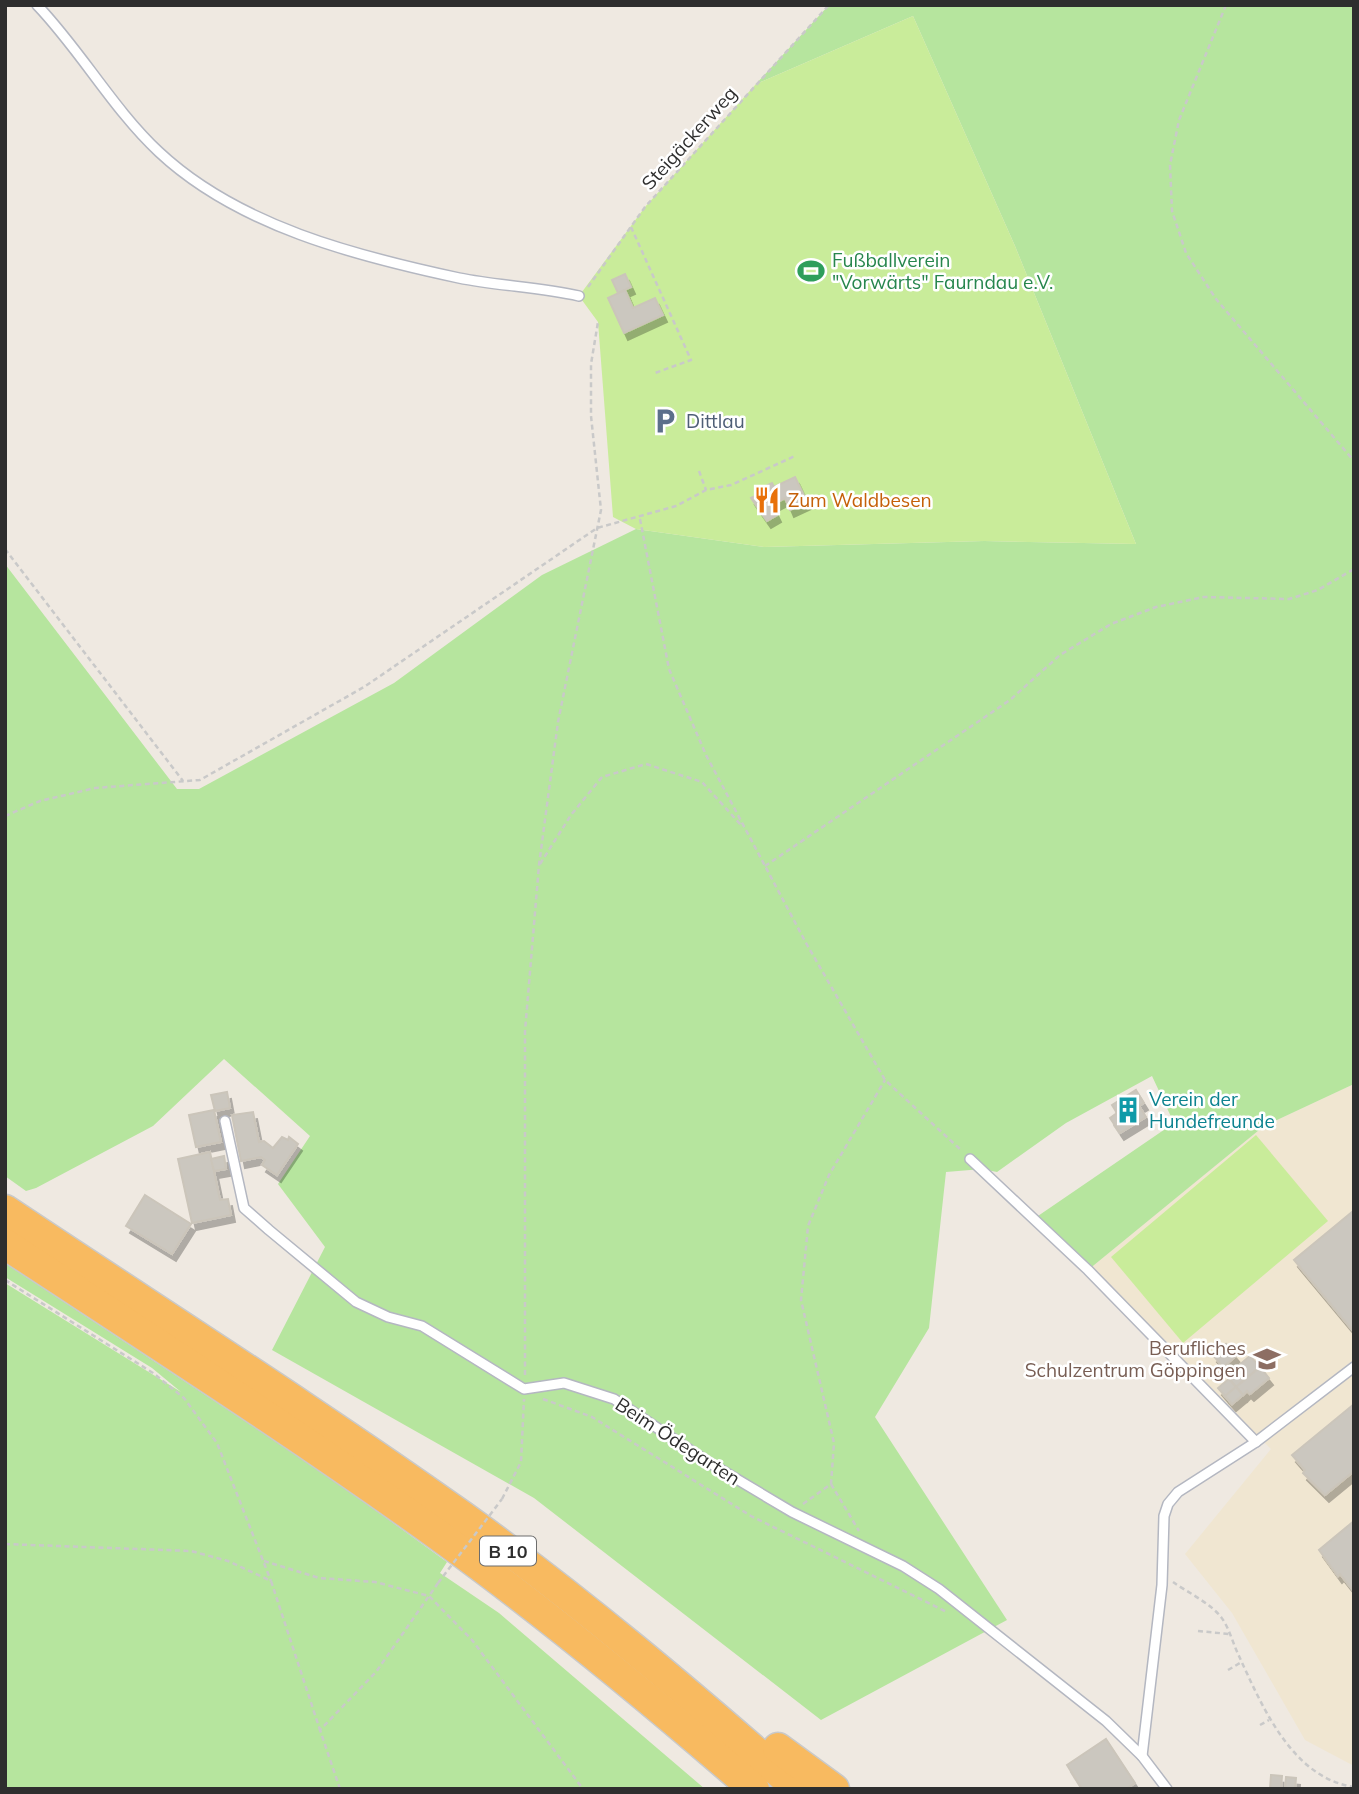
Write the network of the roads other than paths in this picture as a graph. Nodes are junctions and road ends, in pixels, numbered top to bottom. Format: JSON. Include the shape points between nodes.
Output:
{"nodes":[{"id":1,"x":37,"y":5,"type":"edge"},
{"id":2,"x":579,"y":296,"type":"road end"},
{"id":3,"x":225,"y":1121,"type":"dead end"},
{"id":4,"x":971,"y":1159,"type":"road end"},
{"id":5,"x":5,"y":1210,"type":"edge"},
{"id":6,"x":5,"y":1244,"type":"edge"},
{"id":7,"x":1354,"y":1367,"type":"edge"},
{"id":8,"x":1256,"y":1443,"type":"junction"},
{"id":9,"x":715,"y":1716,"type":"junction"},
{"id":10,"x":1142,"y":1756,"type":"junction"},
{"id":11,"x":754,"y":1789,"type":"edge"},
{"id":12,"x":798,"y":1789,"type":"edge"},
{"id":13,"x":834,"y":1789,"type":"edge"},
{"id":14,"x":1167,"y":1789,"type":"edge"}],
"edges":[{"from":1,"to":2,"type":"lane","via":[[158,152],[240,207],[296,232],[382,259],[461,278]]},
{"from":3,"to":10,"type":"lane","name":"Beim Ödegarten","via":[[244,1208],[356,1302],[387,1317],[422,1326],[527,1388],[564,1382],[614,1399],[792,1512],[903,1566],[1107,1721]]},
{"from":4,"to":8,"type":"lane","via":[[1088,1270]]},
{"from":5,"to":9,"type":"highway","number":"B 10","via":[[464,1518]]},
{"from":6,"to":11,"type":"highway","number":"B 10","via":[[274,1421],[449,1544],[587,1648]]},
{"from":7,"to":8,"type":"lane"},
{"from":8,"to":10,"type":"lane","via":[[1178,1492],[1168,1504]]},
{"from":9,"to":12,"type":"highway","number":"B 10"},
{"from":9,"to":13,"type":"highway","number":"B 10","via":[[773,1745]]},
{"from":10,"to":14,"type":"lane","name":"Beim Ödegarten"}]}
